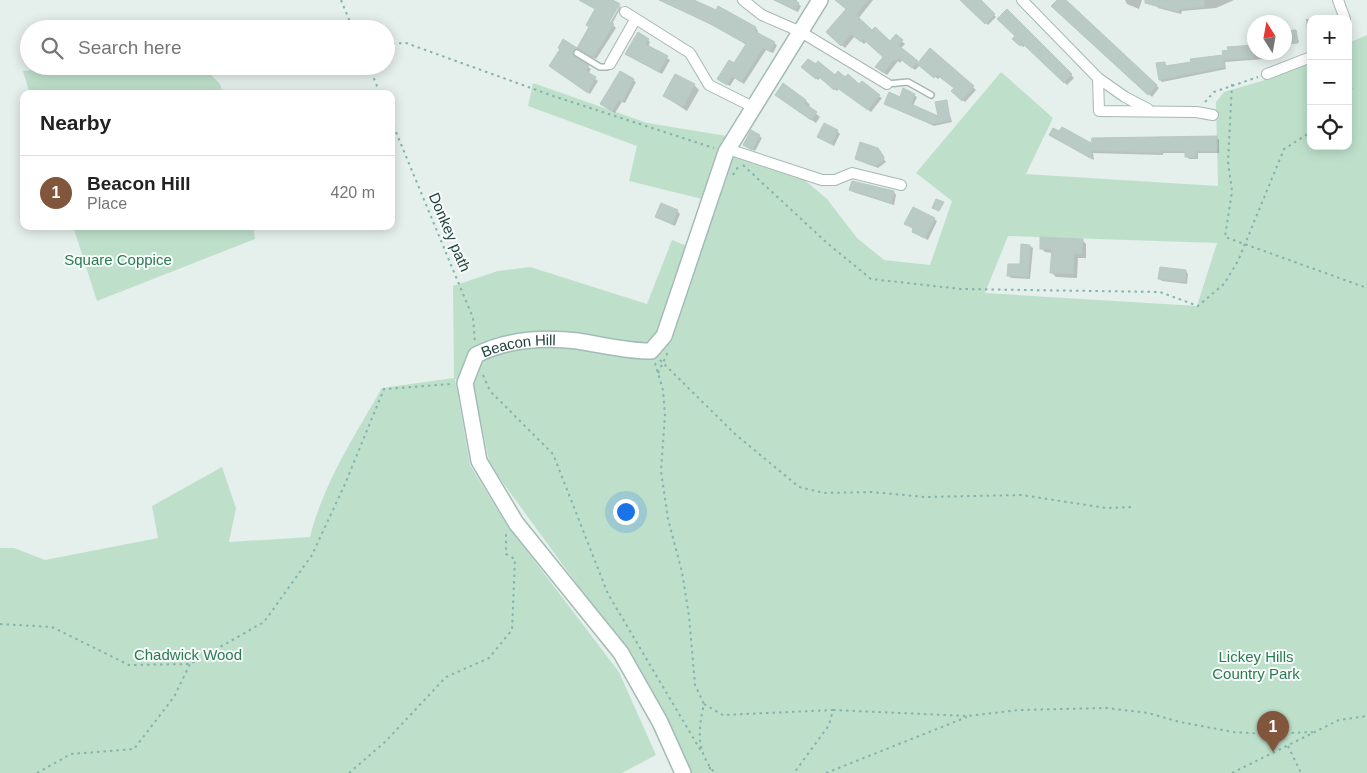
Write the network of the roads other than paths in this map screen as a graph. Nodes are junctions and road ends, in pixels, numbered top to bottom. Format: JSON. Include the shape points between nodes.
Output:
{"nodes":[{"id":1,"x":743,"y":0,"type":"edge"},
{"id":2,"x":820,"y":0,"type":"edge"},
{"id":3,"x":1022,"y":0,"type":"edge"},
{"id":4,"x":1038,"y":0,"type":"edge"},
{"id":5,"x":1338,"y":0,"type":"edge"},
{"id":6,"x":1033,"y":10,"type":"junction"},
{"id":7,"x":625,"y":12,"type":"dead end"},
{"id":8,"x":1344,"y":15,"type":"edge"},
{"id":9,"x":635,"y":20,"type":"junction"},
{"id":10,"x":801,"y":32,"type":"junction"},
{"id":11,"x":577,"y":54,"type":"dead end"},
{"id":12,"x":1307,"y":59,"type":"edge"},
{"id":13,"x":610,"y":64,"type":"joint"},
{"id":14,"x":1267,"y":74,"type":"road end"},
{"id":15,"x":1098,"y":78,"type":"junction"},
{"id":16,"x":887,"y":84,"type":"joint"},
{"id":17,"x":931,"y":95,"type":"dead end"},
{"id":18,"x":755,"y":108,"type":"junction"},
{"id":19,"x":1150,"y":110,"type":"junction"},
{"id":20,"x":1213,"y":115,"type":"dead end"},
{"id":21,"x":727,"y":151,"type":"junction"},
{"id":22,"x":901,"y":185,"type":"dead end"},
{"id":23,"x":683,"y":773,"type":"edge"}],
"edges":[{"from":1,"to":10,"type":"street","via":[[762,15]]},
{"from":2,"to":10,"type":"street","name":"Beacon Hill"},
{"from":3,"to":6,"type":"street"},
{"from":4,"to":6,"type":"street"},
{"from":5,"to":8,"type":"street"},
{"from":6,"to":15,"type":"street"},
{"from":7,"to":9,"type":"street"},
{"from":9,"to":13,"type":"street"},
{"from":9,"to":18,"type":"street","via":[[690,53],[709,85]]},
{"from":10,"to":16,"type":"street"},
{"from":10,"to":18,"type":"street","name":"Beacon Hill"},
{"from":11,"to":13,"type":"lane","via":[[600,67]]},
{"from":12,"to":14,"type":"street"},
{"from":15,"to":19,"type":"street","via":[[1125,98]]},
{"from":15,"to":19,"type":"street","via":[[1099,111]]},
{"from":16,"to":17,"type":"lane","via":[[908,82]]},
{"from":18,"to":21,"type":"street","name":"Beacon Hill"},
{"from":19,"to":20,"type":"street"},
{"from":21,"to":22,"type":"street","via":[[822,180],[835,180],[852,173]]},
{"from":21,"to":23,"type":"street","name":"Beacon Hill","via":[[664,336],[651,351],[628,351],[577,341],[523,340],[492,347],[465,383],[479,461],[516,523],[621,653],[660,722]]}]}
